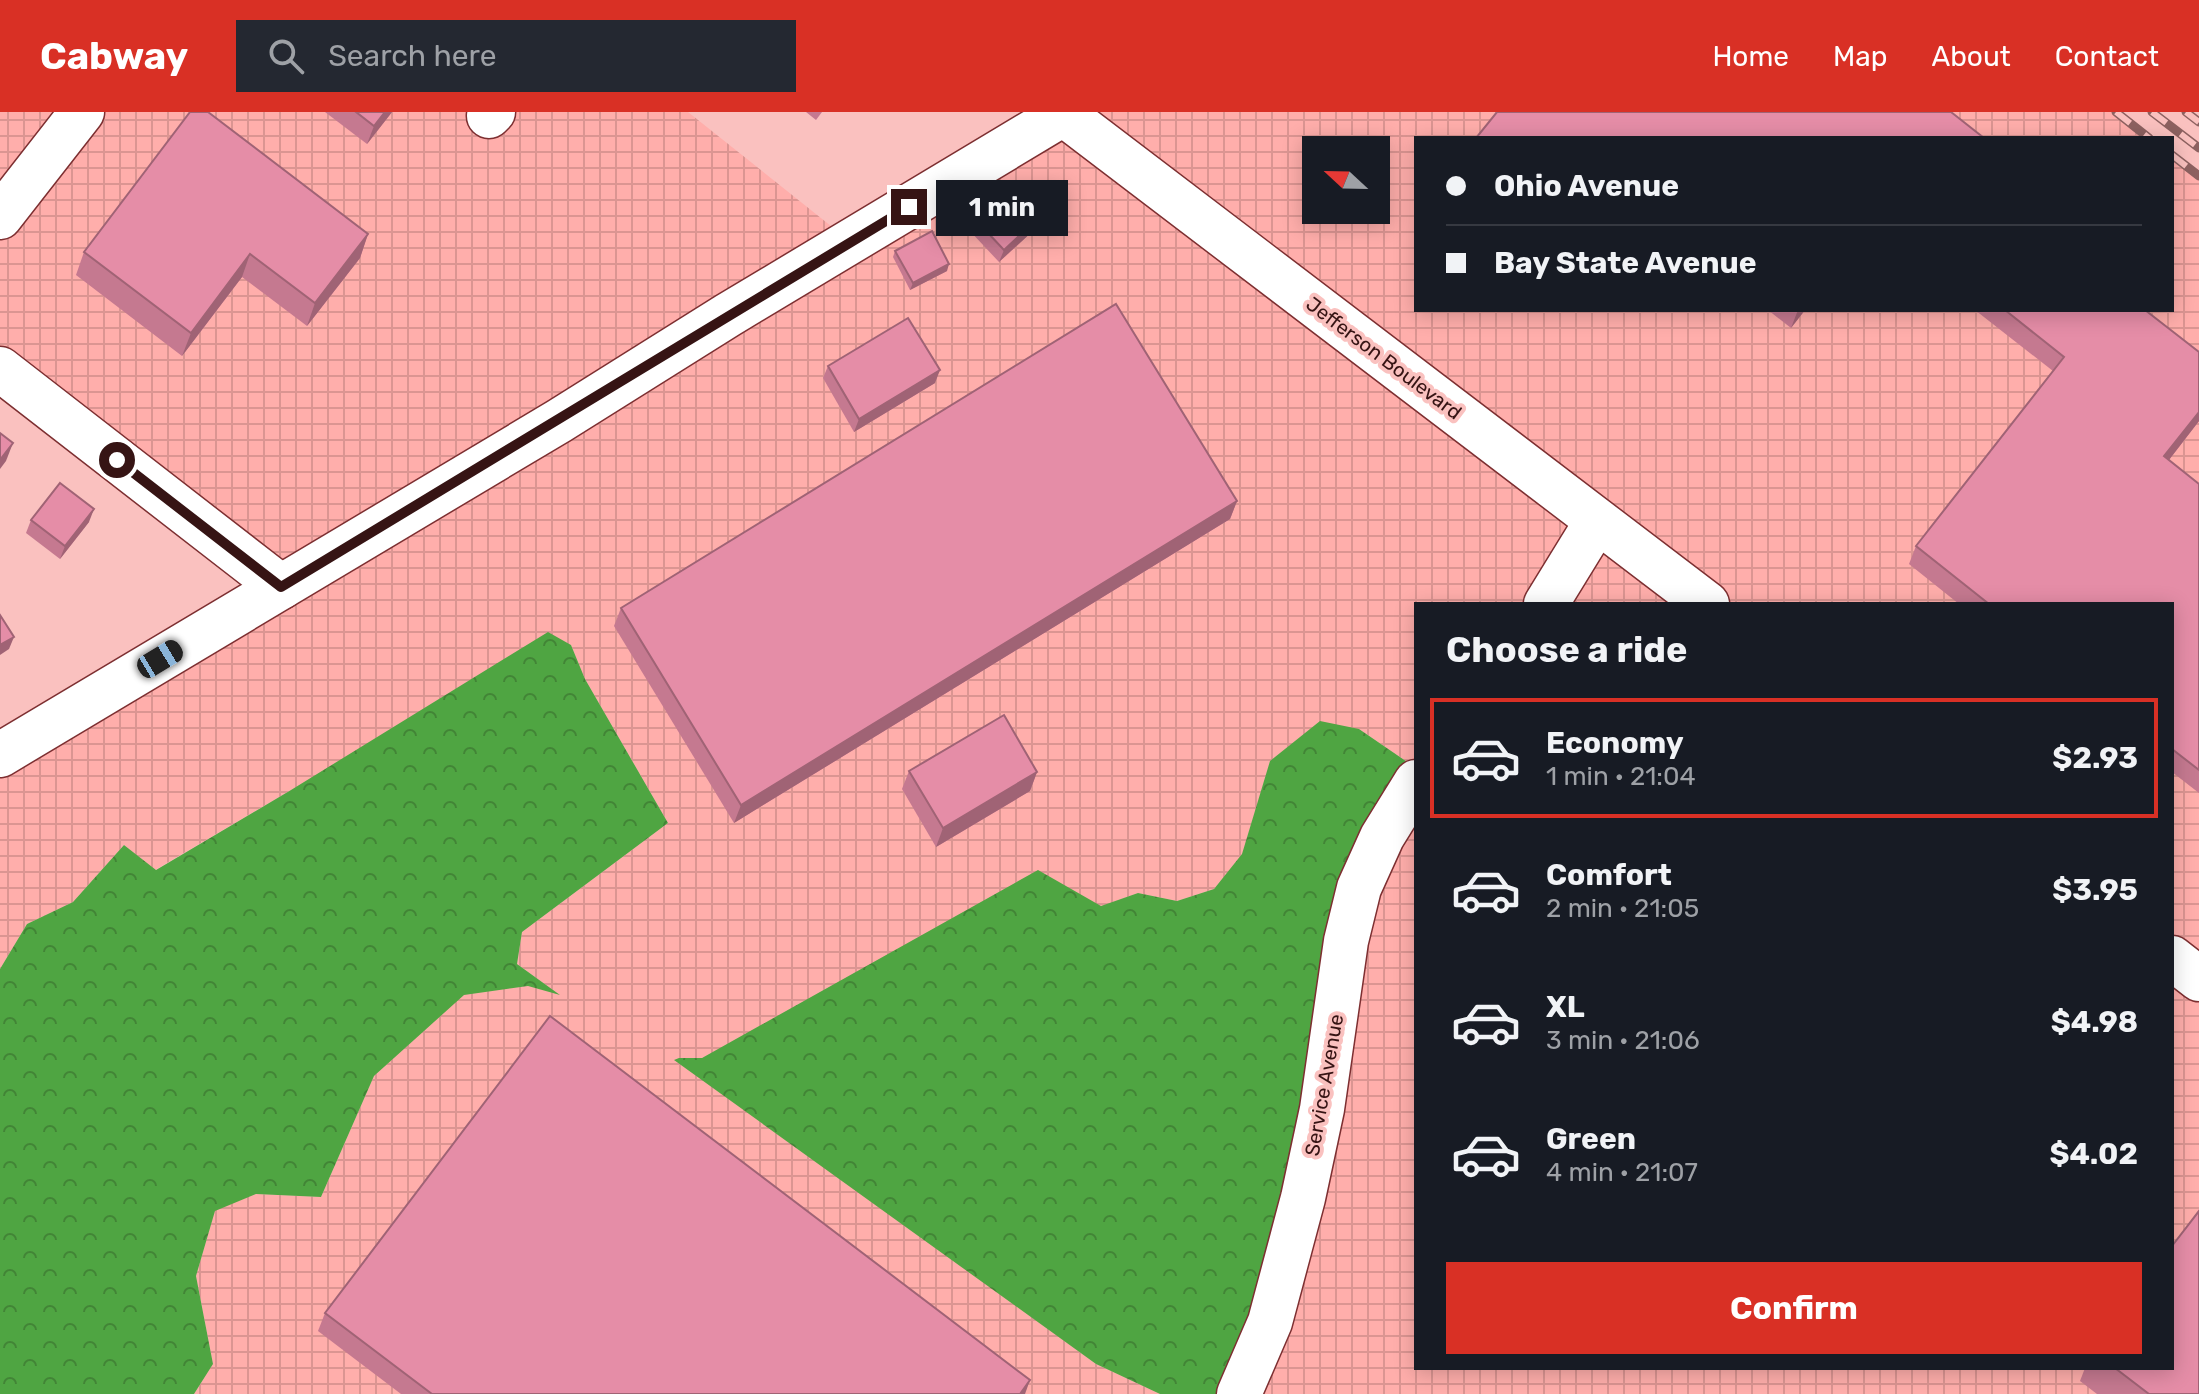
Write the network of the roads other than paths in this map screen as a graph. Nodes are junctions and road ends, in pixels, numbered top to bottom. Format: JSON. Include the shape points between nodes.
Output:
{"nodes":[{"id":1,"x":82,"y":112,"type":"edge"},
{"id":2,"x":1062,"y":113,"type":"edge"},
{"id":3,"x":0,"y":217,"type":"edge"},
{"id":4,"x":0,"y":369,"type":"edge"},
{"id":5,"x":1597,"y":521,"type":"junction"},
{"id":6,"x":281,"y":587,"type":"junction"},
{"id":7,"x":1547,"y":602,"type":"edge"},
{"id":8,"x":1704,"y":602,"type":"edge"},
{"id":9,"x":0,"y":755,"type":"edge"},
{"id":10,"x":1414,"y":785,"type":"edge"},
{"id":11,"x":2174,"y":960,"type":"edge"},
{"id":12,"x":2199,"y":979,"type":"edge"},
{"id":13,"x":1239,"y":1394,"type":"edge"}],
"edges":[{"from":1,"to":3,"type":"street"},
{"from":2,"to":5,"type":"street","name":"Jefferson Boulevard"},
{"from":2,"to":6,"type":"street"},
{"from":4,"to":6,"type":"street"},
{"from":5,"to":7,"type":"street"},
{"from":5,"to":8,"type":"street","name":"Jefferson Boulevard"},
{"from":6,"to":9,"type":"street"},
{"from":10,"to":13,"type":"street","name":"Service Avenue","via":[[1359,888],[1303,1198],[1270,1322]]},
{"from":11,"to":12,"type":"street"}]}
